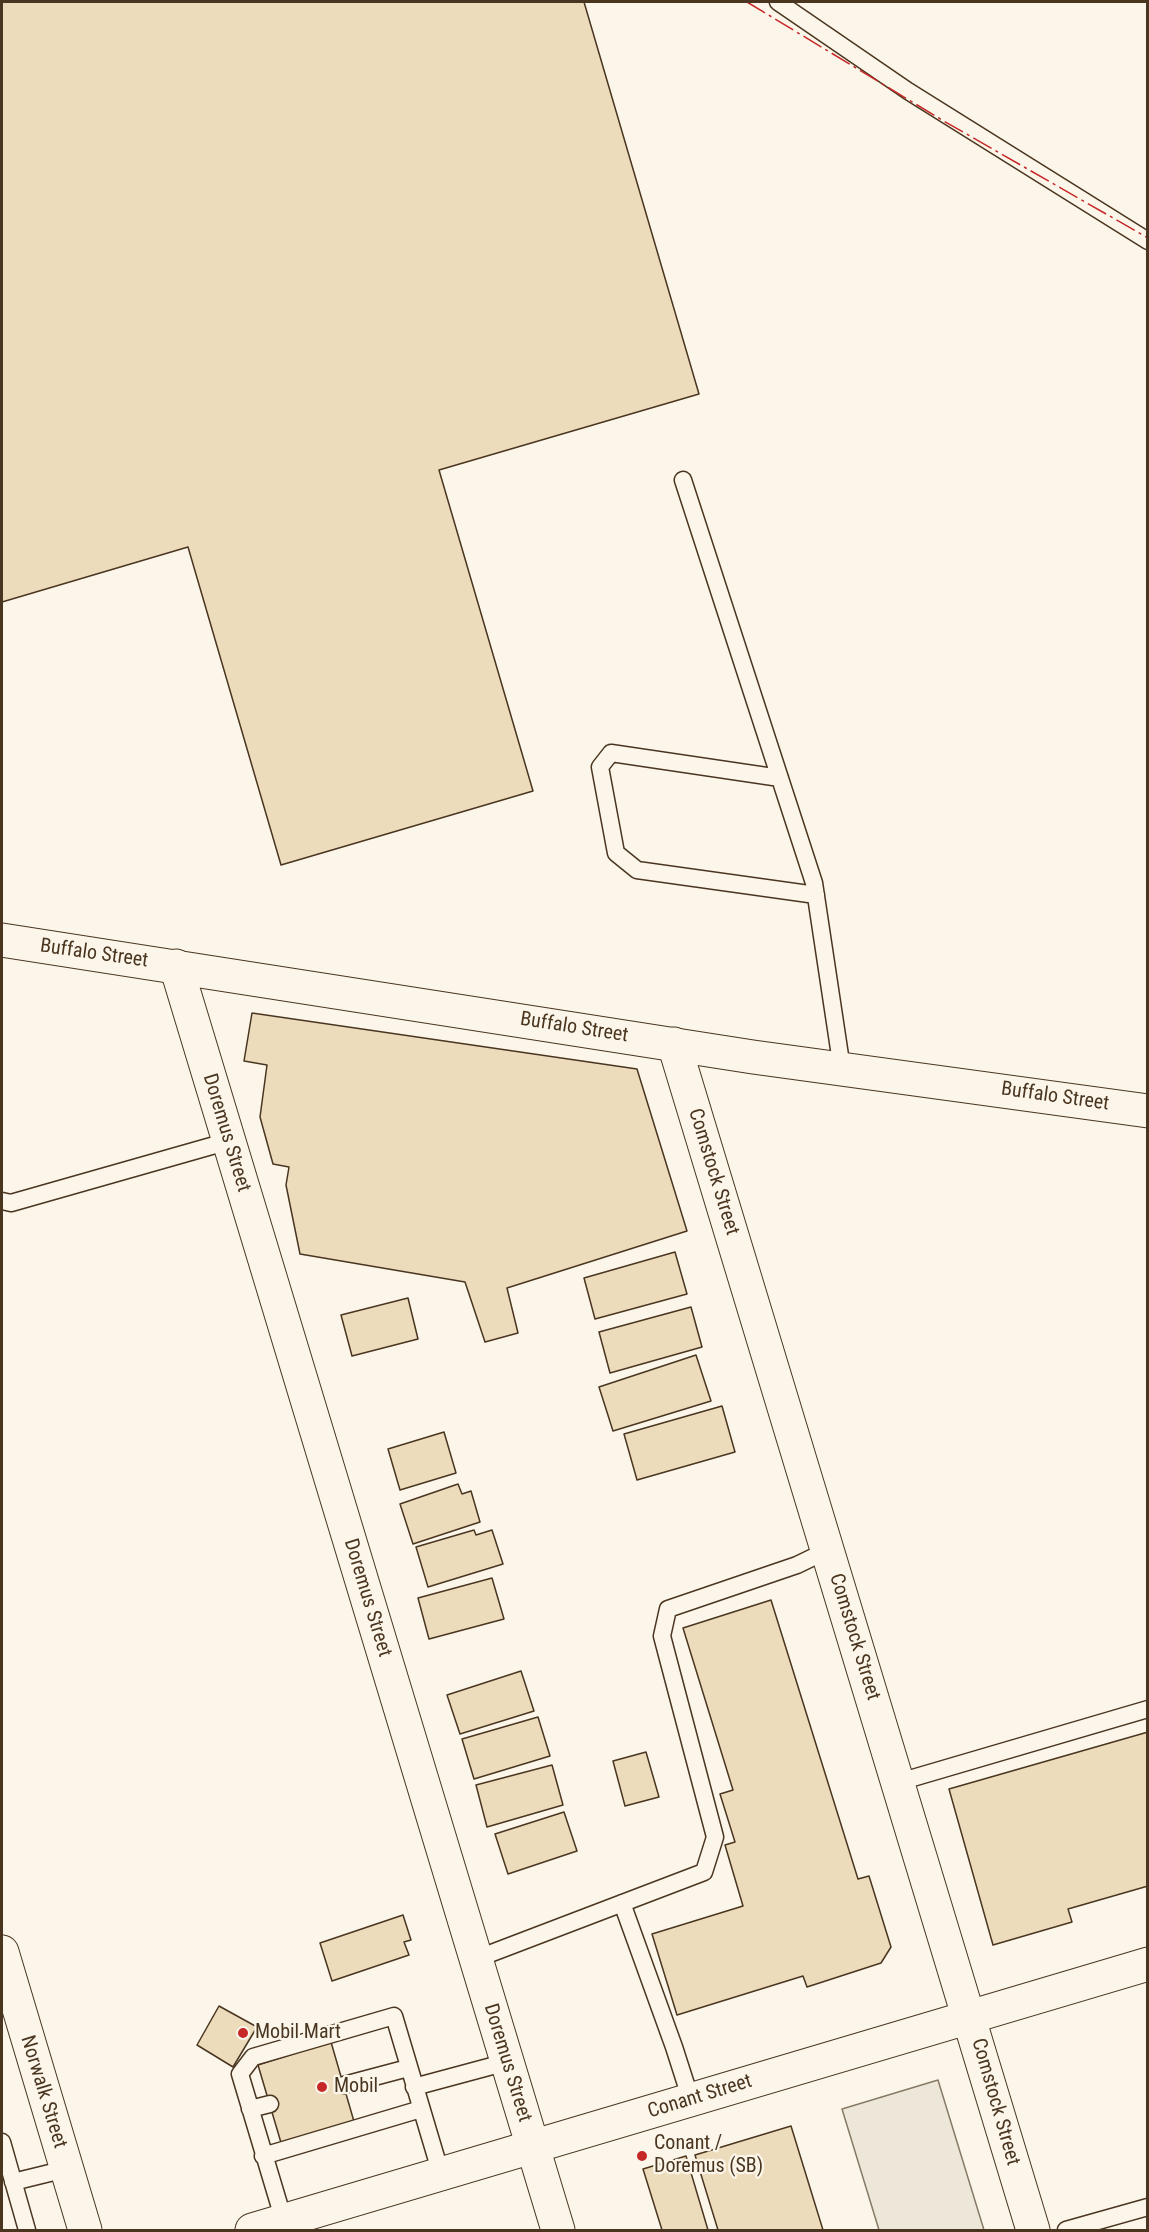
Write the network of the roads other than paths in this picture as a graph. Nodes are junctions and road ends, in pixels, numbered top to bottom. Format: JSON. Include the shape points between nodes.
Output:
{"nodes":[{"id":1,"x":778,"y":2,"type":"edge"},
{"id":2,"x":1148,"y":241,"type":"edge"},
{"id":3,"x":683,"y":480,"type":"dead end"},
{"id":4,"x":780,"y":778,"type":"junction"},
{"id":5,"x":816,"y":895,"type":"junction"},
{"id":6,"x":2,"y":940,"type":"edge"},
{"id":7,"x":176,"y":966,"type":"junction"},
{"id":8,"x":674,"y":1044,"type":"junction"},
{"id":9,"x":842,"y":1069,"type":"junction"},
{"id":10,"x":1148,"y":1111,"type":"edge"},
{"id":11,"x":229,"y":1141,"type":"junction"},
{"id":12,"x":2,"y":1201,"type":"edge"},
{"id":13,"x":828,"y":1550,"type":"junction"},
{"id":14,"x":1148,"y":1709,"type":"edge"},
{"id":15,"x":899,"y":1782,"type":"junction"},
{"id":16,"x":622,"y":1903,"type":"junction"},
{"id":17,"x":2,"y":1953,"type":"edge"},
{"id":18,"x":476,"y":1959,"type":"junction"},
{"id":19,"x":1148,"y":1964,"type":"edge"},
{"id":20,"x":970,"y":2017,"type":"junction"},
{"id":21,"x":507,"y":2062,"type":"junction"},
{"id":22,"x":408,"y":2067,"type":"junction"},
{"id":23,"x":344,"y":2085,"type":"dead end"},
{"id":24,"x":414,"y":2087,"type":"junction"},
{"id":25,"x":691,"y":2100,"type":"junction"},
{"id":26,"x":270,"y":2104,"type":"dead end"},
{"id":27,"x":250,"y":2109,"type":"junction"},
{"id":28,"x":421,"y":2109,"type":"junction"},
{"id":29,"x":2,"y":2142,"type":"edge"},
{"id":30,"x":532,"y":2147,"type":"junction"},
{"id":31,"x":263,"y":2156,"type":"junction"},
{"id":32,"x":66,"y":2169,"type":"junction"},
{"id":33,"x":441,"y":2174,"type":"junction"},
{"id":34,"x":13,"y":2182,"type":"junction"},
{"id":35,"x":1148,"y":2206,"type":"edge"},
{"id":36,"x":284,"y":2221,"type":"junction"},
{"id":37,"x":27,"y":2230,"type":"edge"},
{"id":38,"x":86,"y":2230,"type":"edge"},
{"id":39,"x":252,"y":2230,"type":"edge"},
{"id":40,"x":558,"y":2230,"type":"edge"},
{"id":41,"x":1033,"y":2230,"type":"edge"},
{"id":42,"x":1066,"y":2230,"type":"edge"}],
"edges":[{"from":1,"to":2,"type":"lane","via":[[908,91]]},
{"from":3,"to":4,"type":"lane"},
{"from":4,"to":5,"type":"lane"},
{"from":4,"to":5,"type":"lane","via":[[611,753],[600,767],[616,853],[638,870]]},
{"from":5,"to":9,"type":"lane"},
{"from":6,"to":7,"type":"street","name":"Buffalo Street"},
{"from":7,"to":8,"type":"street","name":"Buffalo Street"},
{"from":7,"to":11,"type":"street","name":"Doremus Street"},
{"from":8,"to":9,"type":"street","name":"Buffalo Street"},
{"from":8,"to":13,"type":"street","name":"Comstock Street"},
{"from":9,"to":10,"type":"street","name":"Buffalo Street"},
{"from":11,"to":12,"type":"lane","via":[[11,1203]]},
{"from":11,"to":18,"type":"street","name":"Doremus Street"},
{"from":13,"to":15,"type":"street","name":"Comstock Street"},
{"from":13,"to":16,"type":"lane","via":[[797,1565],[668,1609],[662,1636],[715,1837],[704,1872]]},
{"from":14,"to":15,"type":"lane"},
{"from":15,"to":20,"type":"street","name":"Comstock Street"},
{"from":16,"to":18,"type":"lane"},
{"from":16,"to":25,"type":"lane"},
{"from":17,"to":32,"type":"street","name":"Norwalk Street","via":[[17,2022]]},
{"from":18,"to":21,"type":"street","name":"Doremus Street"},
{"from":19,"to":20,"type":"street","name":"Conant Street"},
{"from":20,"to":25,"type":"street","name":"Conant Street"},
{"from":20,"to":41,"type":"street","name":"Comstock Street"},
{"from":21,"to":24,"type":"lane"},
{"from":21,"to":30,"type":"street","name":"Doremus Street"},
{"from":22,"to":23,"type":"lane"},
{"from":22,"to":24,"type":"lane"},
{"from":22,"to":27,"type":"lane","via":[[394,2016],[253,2057],[240,2074]]},
{"from":24,"to":28,"type":"lane"},
{"from":25,"to":30,"type":"street","name":"Conant Street"},
{"from":26,"to":27,"type":"lane"},
{"from":27,"to":31,"type":"lane"},
{"from":28,"to":31,"type":"lane"},
{"from":28,"to":33,"type":"lane"},
{"from":29,"to":34,"type":"lane"},
{"from":30,"to":33,"type":"street","name":"Conant Street"},
{"from":30,"to":40,"type":"street","name":"Doremus Street"},
{"from":31,"to":36,"type":"lane"},
{"from":32,"to":34,"type":"lane"},
{"from":32,"to":38,"type":"street","name":"Norwalk Street"},
{"from":33,"to":36,"type":"street","name":"Conant Street"},
{"from":34,"to":37,"type":"lane"},
{"from":35,"to":42,"type":"lane"},
{"from":36,"to":39,"type":"street","name":"Conant Street"}]}
